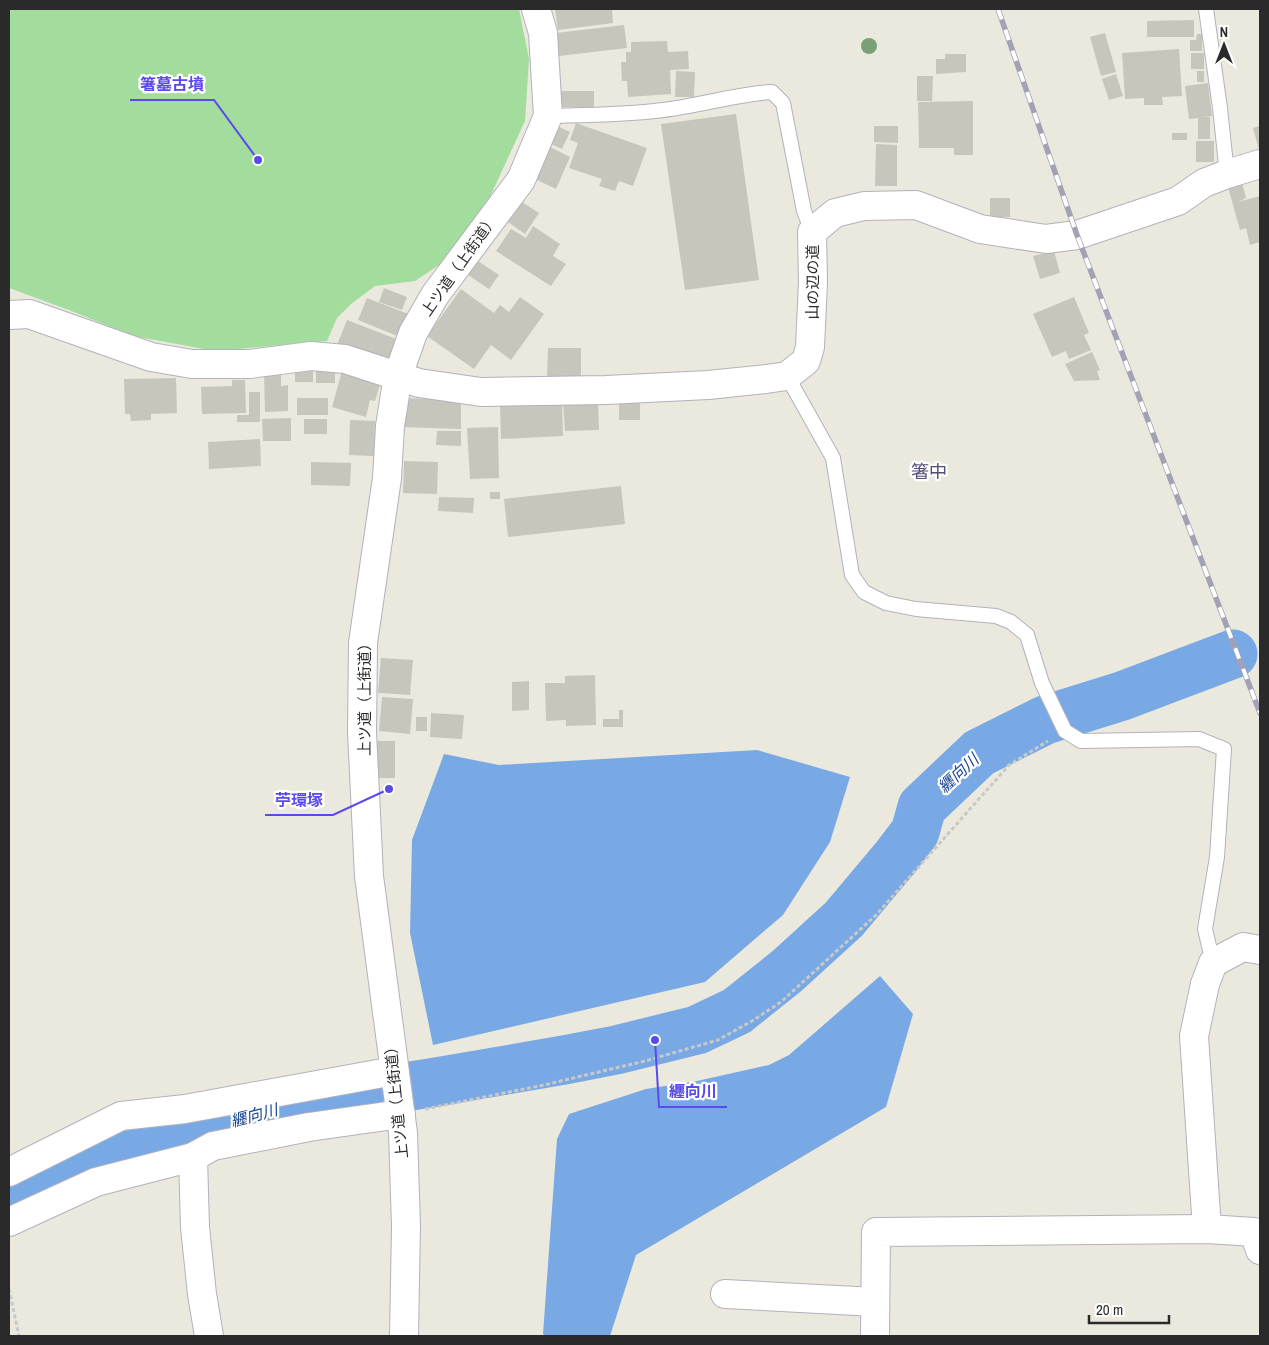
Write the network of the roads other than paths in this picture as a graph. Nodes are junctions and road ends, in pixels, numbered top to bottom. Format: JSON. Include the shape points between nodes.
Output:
{"nodes":[{"id":1,"x":536,"y":9,"type":"edge"},
{"id":2,"x":1206,"y":9,"type":"edge"},
{"id":3,"x":548,"y":116,"type":"junction"},
{"id":4,"x":1260,"y":164,"type":"edge"},
{"id":5,"x":1226,"y":174,"type":"junction"},
{"id":6,"x":812,"y":232,"type":"junction"},
{"id":7,"x":9,"y":315,"type":"edge"},
{"id":8,"x":398,"y":376,"type":"junction"},
{"id":9,"x":787,"y":376,"type":"junction"},
{"id":10,"x":1260,"y":950,"type":"edge"},
{"id":11,"x":1213,"y":963,"type":"junction"},
{"id":12,"x":394,"y":1074,"type":"junction"},
{"id":13,"x":400,"y":1110,"type":"junction"},
{"id":14,"x":194,"y":1157,"type":"junction"},
{"id":15,"x":9,"y":1172,"type":"edge"},
{"id":16,"x":9,"y":1222,"type":"edge"},
{"id":17,"x":1207,"y":1229,"type":"junction"},
{"id":18,"x":1260,"y":1250,"type":"edge"},
{"id":19,"x":725,"y":1294,"type":"dead end"},
{"id":20,"x":875,"y":1302,"type":"junction"},
{"id":21,"x":209,"y":1336,"type":"edge"},
{"id":22,"x":404,"y":1336,"type":"edge"},
{"id":23,"x":875,"y":1336,"type":"edge"}],
"edges":[{"from":1,"to":3,"type":"street","name":"上ツ道（上街道）","via":[[543,33]]},
{"from":2,"to":5,"type":"lane"},
{"from":3,"to":6,"type":"lane","via":[[664,110],[772,92],[783,103],[804,211]]},
{"from":3,"to":8,"type":"street","name":"上ツ道（上街道）","via":[[521,180],[426,310],[413,333]]},
{"from":4,"to":5,"type":"street","name":"山の辺の道"},
{"from":5,"to":6,"type":"street","name":"山の辺の道","via":[[1204,183],[1178,201],[1077,235],[1046,239],[980,229],[916,205],[864,206],[836,213]]},
{"from":6,"to":9,"type":"street","name":"山の辺の道","via":[[810,347],[806,361]]},
{"from":7,"to":8,"type":"street","via":[[29,314],[151,357],[192,364],[250,364],[311,356],[345,359]]},
{"from":8,"to":9,"type":"street","via":[[419,383],[481,392],[708,385]]},
{"from":8,"to":12,"type":"street","name":"上ツ道（上街道）","via":[[363,643],[362,732],[369,876]]},
{"from":9,"to":11,"type":"lane","via":[[833,458],[852,575],[864,592],[886,604],[996,616],[1011,622],[1027,635],[1042,683],[1064,728],[1081,741],[1199,739],[1224,749],[1217,857],[1206,929]]},
{"from":10,"to":11,"type":"street","via":[[1243,947]]},
{"from":11,"to":17,"type":"street","via":[[1194,1036]]},
{"from":12,"to":13,"type":"street","name":"上ツ道（上街道）"},
{"from":12,"to":15,"type":"street","via":[[185,1109],[121,1116]]},
{"from":13,"to":14,"type":"street","via":[[213,1146]]},
{"from":13,"to":22,"type":"street","name":"上ツ道（上街道）","via":[[406,1226]]},
{"from":14,"to":16,"type":"street","via":[[96,1182]]},
{"from":14,"to":21,"type":"street","via":[[195,1226]]},
{"from":17,"to":18,"type":"street","via":[[1254,1232]]},
{"from":17,"to":20,"type":"street","via":[[876,1232]]},
{"from":19,"to":20,"type":"street"},
{"from":20,"to":23,"type":"street"}]}
